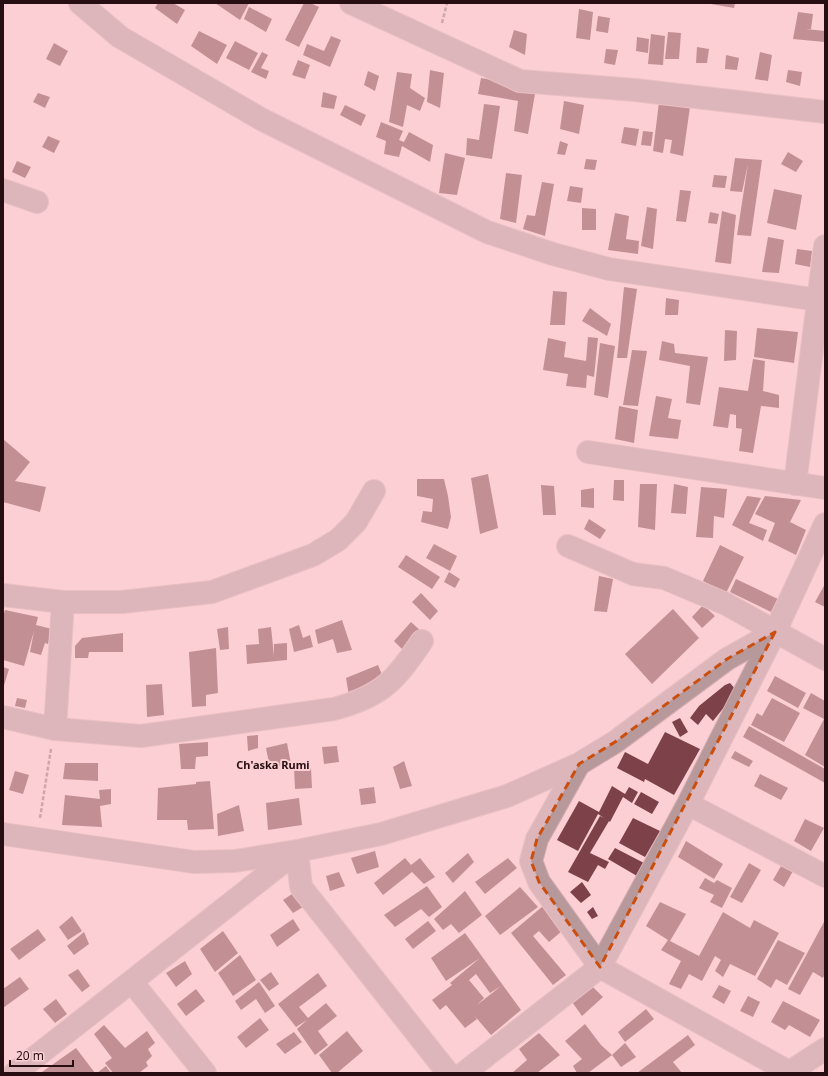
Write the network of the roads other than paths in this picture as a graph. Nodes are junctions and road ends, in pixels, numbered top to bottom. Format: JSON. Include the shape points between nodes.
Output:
{"nodes":[{"id":1,"x":80,"y":3,"type":"edge"},
{"id":2,"x":351,"y":3,"type":"edge"},
{"id":3,"x":825,"y":112,"type":"edge"},
{"id":4,"x":3,"y":190,"type":"edge"},
{"id":5,"x":38,"y":202,"type":"dead end"},
{"id":6,"x":825,"y":246,"type":"edge"},
{"id":7,"x":822,"y":301,"type":"edge"},
{"id":8,"x":588,"y":452,"type":"dead end"},
{"id":9,"x":795,"y":484,"type":"junction"},
{"id":10,"x":825,"y":488,"type":"edge"},
{"id":11,"x":374,"y":491,"type":"dead end"},
{"id":12,"x":825,"y":524,"type":"edge"},
{"id":13,"x":568,"y":546,"type":"dead end"},
{"id":14,"x":3,"y":595,"type":"edge"},
{"id":15,"x":63,"y":602,"type":"junction"},
{"id":16,"x":775,"y":632,"type":"junction"},
{"id":17,"x":422,"y":641,"type":"dead end"},
{"id":18,"x":825,"y":659,"type":"edge"},
{"id":19,"x":3,"y":717,"type":"edge"},
{"id":20,"x":55,"y":729,"type":"junction"},
{"id":21,"x":579,"y":764,"type":"junction"},
{"id":22,"x":688,"y":804,"type":"junction"},
{"id":23,"x":3,"y":834,"type":"edge"},
{"id":24,"x":297,"y":851,"type":"junction"},
{"id":25,"x":825,"y":876,"type":"edge"},
{"id":26,"x":600,"y":967,"type":"junction"},
{"id":27,"x":132,"y":982,"type":"junction"},
{"id":28,"x":825,"y":1049,"type":"edge"},
{"id":29,"x":15,"y":1073,"type":"edge"},
{"id":30,"x":205,"y":1073,"type":"edge"},
{"id":31,"x":448,"y":1073,"type":"edge"},
{"id":32,"x":464,"y":1073,"type":"edge"},
{"id":33,"x":789,"y":1073,"type":"edge"}],
"edges":[{"from":1,"to":7,"type":"street","via":[[120,37],[261,119],[487,232],[552,254],[609,269]]},
{"from":2,"to":3,"type":"street","via":[[520,81],[635,90]]},
{"from":4,"to":5,"type":"street"},
{"from":6,"to":7,"type":"street"},
{"from":7,"to":9,"type":"street"},
{"from":8,"to":9,"type":"street"},
{"from":9,"to":10,"type":"street"},
{"from":11,"to":15,"type":"street","via":[[356,522],[338,540],[313,555],[212,592],[122,602]]},
{"from":12,"to":16,"type":"street"},
{"from":13,"to":16,"type":"street","via":[[632,574],[664,578],[685,586],[726,604]]},
{"from":14,"to":15,"type":"street"},
{"from":15,"to":20,"type":"street"},
{"from":16,"to":18,"type":"street"},
{"from":16,"to":21,"type":"street","via":[[727,659],[615,742]]},
{"from":16,"to":22,"type":"street"},
{"from":17,"to":20,"type":"street","via":[[403,669],[384,687],[360,702],[334,709],[141,736]]},
{"from":19,"to":20,"type":"street"},
{"from":21,"to":24,"type":"street","via":[[507,796],[381,834]]},
{"from":21,"to":26,"type":"street","via":[[537,838],[531,861],[539,882]]},
{"from":22,"to":25,"type":"street"},
{"from":22,"to":26,"type":"street"},
{"from":23,"to":24,"type":"street","via":[[194,862],[234,861]]},
{"from":24,"to":27,"type":"street"},
{"from":24,"to":31,"type":"street","via":[[301,887]]},
{"from":26,"to":32,"type":"street"},
{"from":26,"to":33,"type":"street"},
{"from":27,"to":29,"type":"street"},
{"from":27,"to":30,"type":"street"},
{"from":28,"to":33,"type":"street"}]}
